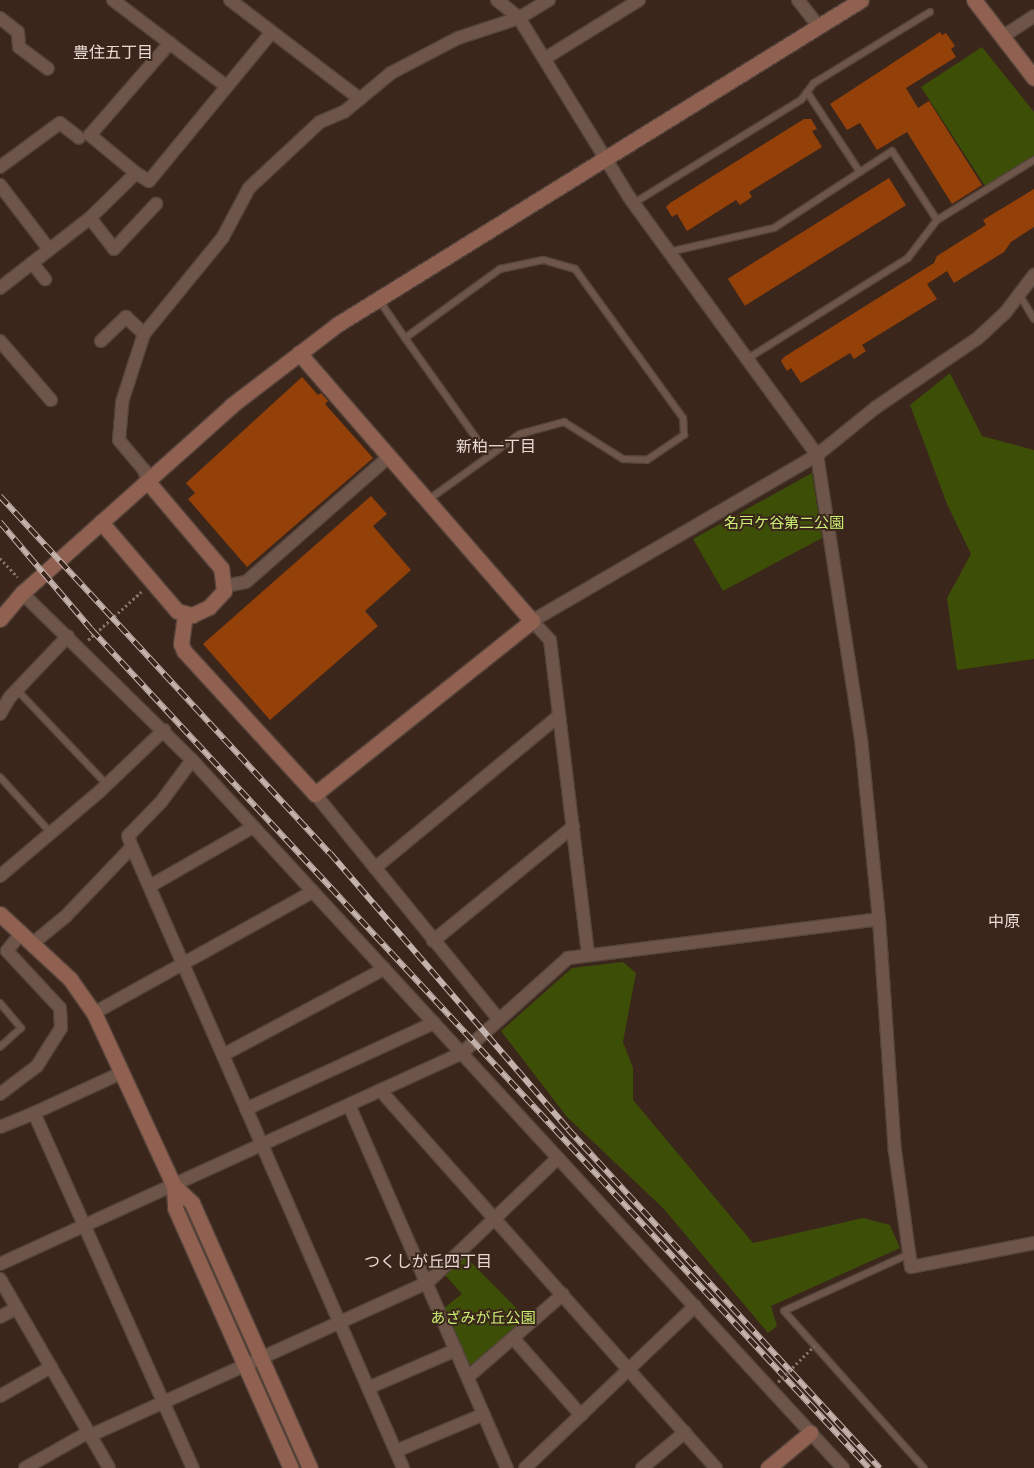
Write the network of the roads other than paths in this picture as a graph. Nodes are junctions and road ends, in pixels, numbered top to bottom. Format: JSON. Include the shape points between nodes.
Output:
{"nodes":[{"id":1,"x":113,"y":0,"type":"edge"},
{"id":2,"x":230,"y":0,"type":"edge"},
{"id":3,"x":497,"y":0,"type":"edge"},
{"id":4,"x":549,"y":0,"type":"edge"},
{"id":5,"x":639,"y":0,"type":"edge"},
{"id":6,"x":798,"y":0,"type":"edge"},
{"id":7,"x":861,"y":0,"type":"edge"},
{"id":8,"x":974,"y":0,"type":"edge"},
{"id":9,"x":245,"y":4,"type":"edge"},
{"id":10,"x":930,"y":12,"type":"dead end"},
{"id":11,"x":1034,"y":16,"type":"edge"},
{"id":12,"x":0,"y":18,"type":"edge"},
{"id":13,"x":519,"y":18,"type":"junction"},
{"id":14,"x":818,"y":26,"type":"junction"},
{"id":15,"x":272,"y":32,"type":"junction"},
{"id":16,"x":1002,"y":38,"type":"junction"},
{"id":17,"x":170,"y":43,"type":"junction"},
{"id":18,"x":544,"y":59,"type":"junction"},
{"id":19,"x":48,"y":69,"type":"dead end"},
{"id":20,"x":1034,"y":78,"type":"edge"},
{"id":21,"x":226,"y":86,"type":"junction"},
{"id":22,"x":807,"y":92,"type":"junction"},
{"id":23,"x":360,"y":99,"type":"junction"},
{"id":24,"x":79,"y":138,"type":"dead end"},
{"id":25,"x":605,"y":157,"type":"junction"},
{"id":26,"x":1034,"y":160,"type":"edge"},
{"id":27,"x":0,"y":168,"type":"edge"},
{"id":28,"x":860,"y":172,"type":"junction"},
{"id":29,"x":136,"y":173,"type":"junction"},
{"id":30,"x":0,"y":185,"type":"edge"},
{"id":31,"x":634,"y":203,"type":"junction"},
{"id":32,"x":156,"y":204,"type":"dead end"},
{"id":33,"x":90,"y":218,"type":"junction"},
{"id":34,"x":937,"y":220,"type":"junction"},
{"id":35,"x":49,"y":249,"type":"junction"},
{"id":36,"x":669,"y":252,"type":"junction"},
{"id":37,"x":32,"y":263,"type":"junction"},
{"id":38,"x":1034,"y":275,"type":"edge"},
{"id":39,"x":45,"y":279,"type":"dead end"},
{"id":40,"x":1,"y":284,"type":"edge"},
{"id":41,"x":1019,"y":294,"type":"junction"},
{"id":42,"x":378,"y":298,"type":"junction"},
{"id":43,"x":1034,"y":319,"type":"edge"},
{"id":44,"x":144,"y":334,"type":"junction"},
{"id":45,"x":405,"y":338,"type":"junction"},
{"id":46,"x":0,"y":340,"type":"edge"},
{"id":47,"x":101,"y":341,"type":"dead end"},
{"id":48,"x":299,"y":353,"type":"junction"},
{"id":49,"x":747,"y":359,"type":"junction"},
{"id":50,"x":51,"y":400,"type":"dead end"},
{"id":51,"x":817,"y":455,"type":"junction"},
{"id":52,"x":489,"y":456,"type":"junction"},
{"id":53,"x":389,"y":457,"type":"junction"},
{"id":54,"x":148,"y":482,"type":"junction"},
{"id":55,"x":427,"y":501,"type":"junction"},
{"id":56,"x":101,"y":522,"type":"junction"},
{"id":57,"x":225,"y":586,"type":"junction"},
{"id":58,"x":22,"y":593,"type":"junction"},
{"id":59,"x":185,"y":615,"type":"junction"},
{"id":60,"x":0,"y":619,"type":"edge"},
{"id":61,"x":532,"y":621,"type":"junction"},
{"id":62,"x":68,"y":636,"type":"junction"},
{"id":63,"x":17,"y":690,"type":"junction"},
{"id":64,"x":0,"y":714,"type":"edge"},
{"id":65,"x":559,"y":716,"type":"junction"},
{"id":66,"x":164,"y":730,"type":"junction"},
{"id":67,"x":192,"y":760,"type":"junction"},
{"id":68,"x":0,"y":777,"type":"edge"},
{"id":69,"x":107,"y":785,"type":"junction"},
{"id":70,"x":315,"y":794,"type":"junction"},
{"id":71,"x":573,"y":827,"type":"junction"},
{"id":72,"x":253,"y":828,"type":"junction"},
{"id":73,"x":51,"y":834,"type":"junction"},
{"id":74,"x":132,"y":847,"type":"junction"},
{"id":75,"x":375,"y":868,"type":"junction"},
{"id":76,"x":0,"y":876,"type":"edge"},
{"id":77,"x":150,"y":886,"type":"junction"},
{"id":78,"x":312,"y":892,"type":"junction"},
{"id":79,"x":0,"y":914,"type":"edge"},
{"id":80,"x":879,"y":919,"type":"junction"},
{"id":81,"x":20,"y":934,"type":"junction"},
{"id":82,"x":433,"y":942,"type":"junction"},
{"id":83,"x":32,"y":944,"type":"junction"},
{"id":84,"x":588,"y":954,"type":"junction"},
{"id":85,"x":183,"y":963,"type":"junction"},
{"id":86,"x":384,"y":969,"type":"junction"},
{"id":87,"x":0,"y":1003,"type":"edge"},
{"id":88,"x":94,"y":1013,"type":"junction"},
{"id":89,"x":498,"y":1020,"type":"junction"},
{"id":90,"x":434,"y":1023,"type":"junction"},
{"id":91,"x":0,"y":1047,"type":"edge"},
{"id":92,"x":462,"y":1053,"type":"junction"},
{"id":93,"x":223,"y":1055,"type":"junction"},
{"id":94,"x":121,"y":1073,"type":"junction"},
{"id":95,"x":380,"y":1090,"type":"junction"},
{"id":96,"x":0,"y":1094,"type":"edge"},
{"id":97,"x":349,"y":1105,"type":"junction"},
{"id":98,"x":246,"y":1109,"type":"junction"},
{"id":99,"x":34,"y":1113,"type":"junction"},
{"id":100,"x":0,"y":1127,"type":"edge"},
{"id":101,"x":262,"y":1145,"type":"junction"},
{"id":102,"x":558,"y":1158,"type":"junction"},
{"id":103,"x":174,"y":1186,"type":"junction"},
{"id":104,"x":496,"y":1218,"type":"junction"},
{"id":105,"x":86,"y":1225,"type":"junction"},
{"id":106,"x":1034,"y":1243,"type":"edge"},
{"id":107,"x":909,"y":1254,"type":"junction"},
{"id":108,"x":0,"y":1264,"type":"edge"},
{"id":109,"x":0,"y":1279,"type":"edge"},
{"id":110,"x":427,"y":1283,"type":"junction"},
{"id":111,"x":563,"y":1294,"type":"junction"},
{"id":112,"x":695,"y":1306,"type":"junction"},
{"id":113,"x":17,"y":1308,"type":"junction"},
{"id":114,"x":0,"y":1317,"type":"edge"},
{"id":115,"x":340,"y":1322,"type":"junction"},
{"id":116,"x":513,"y":1338,"type":"junction"},
{"id":117,"x":456,"y":1350,"type":"junction"},
{"id":118,"x":262,"y":1358,"type":"junction"},
{"id":119,"x":245,"y":1365,"type":"junction"},
{"id":120,"x":51,"y":1367,"type":"junction"},
{"id":121,"x":629,"y":1369,"type":"junction"},
{"id":122,"x":468,"y":1376,"type":"junction"},
{"id":123,"x":368,"y":1388,"type":"junction"},
{"id":124,"x":0,"y":1396,"type":"edge"},
{"id":125,"x":164,"y":1402,"type":"junction"},
{"id":126,"x":484,"y":1414,"type":"junction"},
{"id":127,"x":581,"y":1414,"type":"junction"},
{"id":128,"x":685,"y":1432,"type":"junction"},
{"id":129,"x":810,"y":1433,"type":"junction"},
{"id":130,"x":88,"y":1434,"type":"junction"},
{"id":131,"x":396,"y":1450,"type":"junction"},
{"id":132,"x":25,"y":1468,"type":"edge"},
{"id":133,"x":109,"y":1468,"type":"edge"},
{"id":134,"x":193,"y":1468,"type":"edge"},
{"id":135,"x":291,"y":1468,"type":"edge"},
{"id":136,"x":310,"y":1468,"type":"edge"},
{"id":137,"x":404,"y":1468,"type":"edge"},
{"id":138,"x":507,"y":1468,"type":"edge"},
{"id":139,"x":525,"y":1468,"type":"edge"},
{"id":140,"x":642,"y":1468,"type":"edge"},
{"id":141,"x":716,"y":1468,"type":"edge"},
{"id":142,"x":768,"y":1468,"type":"edge"},
{"id":143,"x":843,"y":1468,"type":"edge"},
{"id":144,"x":924,"y":1468,"type":"edge"}],
"edges":[{"from":1,"to":17,"type":"street"},
{"from":2,"to":9,"type":"street"},
{"from":3,"to":13,"type":"street"},
{"from":4,"to":13,"type":"street"},
{"from":5,"to":18,"type":"street"},
{"from":6,"to":14,"type":"street"},
{"from":7,"to":14,"type":"street"},
{"from":8,"to":16,"type":"street"},
{"from":9,"to":15,"type":"street"},
{"from":10,"to":22,"type":"lane","via":[[814,83]]},
{"from":11,"to":16,"type":"street"},
{"from":12,"to":19,"type":"street","via":[[18,32],[19,47]]},
{"from":13,"to":18,"type":"street"},
{"from":13,"to":23,"type":"street","via":[[458,38],[391,73]]},
{"from":14,"to":25,"type":"street"},
{"from":15,"to":21,"type":"street"},
{"from":15,"to":23,"type":"street"},
{"from":16,"to":20,"type":"street"},
{"from":17,"to":21,"type":"street"},
{"from":17,"to":29,"type":"street","via":[[90,135]]},
{"from":18,"to":25,"type":"street"},
{"from":21,"to":29,"type":"street","via":[[149,181]]},
{"from":22,"to":28,"type":"lane"},
{"from":22,"to":31,"type":"lane","via":[[800,100]]},
{"from":23,"to":44,"type":"street","via":[[344,112],[320,122],[249,188],[223,237]]},
{"from":24,"to":27,"type":"street","via":[[60,123]]},
{"from":25,"to":31,"type":"street"},
{"from":25,"to":42,"type":"street"},
{"from":26,"to":34,"type":"lane"},
{"from":28,"to":34,"type":"lane","via":[[892,151]]},
{"from":28,"to":36,"type":"lane","via":[[774,228]]},
{"from":29,"to":33,"type":"street"},
{"from":30,"to":35,"type":"street"},
{"from":31,"to":36,"type":"street"},
{"from":32,"to":33,"type":"street","via":[[114,249]]},
{"from":33,"to":35,"type":"street"},
{"from":34,"to":49,"type":"lane","via":[[908,258]]},
{"from":35,"to":37,"type":"street"},
{"from":36,"to":49,"type":"street"},
{"from":37,"to":39,"type":"street"},
{"from":37,"to":40,"type":"street"},
{"from":38,"to":41,"type":"street"},
{"from":41,"to":43,"type":"lane"},
{"from":41,"to":51,"type":"street","via":[[978,338],[876,408]]},
{"from":42,"to":45,"type":"lane"},
{"from":42,"to":48,"type":"street"},
{"from":44,"to":47,"type":"street","via":[[126,317]]},
{"from":44,"to":54,"type":"street","via":[[122,402],[119,440],[144,470]]},
{"from":45,"to":52,"type":"lane"},
{"from":45,"to":52,"type":"lane","via":[[500,269],[543,260],[575,269],[683,418],[684,435],[647,460],[623,459],[564,422],[520,434]]},
{"from":46,"to":50,"type":"street"},
{"from":48,"to":53,"type":"street"},
{"from":48,"to":54,"type":"street","via":[[232,405]]},
{"from":49,"to":51,"type":"street"},
{"from":51,"to":61,"type":"street"},
{"from":51,"to":80,"type":"street","via":[[861,738]]},
{"from":52,"to":55,"type":"lane"},
{"from":53,"to":55,"type":"street"},
{"from":53,"to":57,"type":"street","via":[[246,582]]},
{"from":54,"to":56,"type":"street"},
{"from":54,"to":57,"type":"street","via":[[221,568]]},
{"from":55,"to":61,"type":"street"},
{"from":56,"to":58,"type":"street"},
{"from":56,"to":59,"type":"street"},
{"from":57,"to":59,"type":"street","via":[[221,596],[209,607]]},
{"from":58,"to":60,"type":"street"},
{"from":58,"to":62,"type":"street"},
{"from":59,"to":70,"type":"street","via":[[181,644],[184,650]]},
{"from":61,"to":65,"type":"street","via":[[550,640]]},
{"from":61,"to":70,"type":"street"},
{"from":62,"to":63,"type":"street"},
{"from":62,"to":66,"type":"street"},
{"from":63,"to":64,"type":"street"},
{"from":63,"to":69,"type":"lane"},
{"from":65,"to":71,"type":"street"},
{"from":65,"to":75,"type":"street"},
{"from":66,"to":67,"type":"street"},
{"from":66,"to":69,"type":"street"},
{"from":67,"to":72,"type":"street"},
{"from":67,"to":74,"type":"street","via":[[161,802],[128,836]]},
{"from":68,"to":73,"type":"lane"},
{"from":69,"to":73,"type":"street"},
{"from":70,"to":75,"type":"street"},
{"from":71,"to":82,"type":"street"},
{"from":71,"to":84,"type":"street"},
{"from":72,"to":77,"type":"street"},
{"from":72,"to":78,"type":"street"},
{"from":73,"to":76,"type":"street"},
{"from":74,"to":77,"type":"street"},
{"from":74,"to":83,"type":"street","via":[[66,916]]},
{"from":75,"to":82,"type":"street"},
{"from":77,"to":85,"type":"street"},
{"from":78,"to":85,"type":"street"},
{"from":78,"to":86,"type":"street"},
{"from":79,"to":81,"type":"street"},
{"from":80,"to":84,"type":"street"},
{"from":80,"to":107,"type":"street","via":[[895,1151]]},
{"from":81,"to":83,"type":"street"},
{"from":81,"to":96,"type":"street","via":[[7,951],[60,1008],[61,1028],[37,1066]]},
{"from":82,"to":89,"type":"street"},
{"from":83,"to":88,"type":"street","via":[[70,979]]},
{"from":84,"to":89,"type":"street","via":[[568,958]]},
{"from":85,"to":88,"type":"street"},
{"from":85,"to":93,"type":"street"},
{"from":86,"to":90,"type":"street"},
{"from":86,"to":93,"type":"street"},
{"from":87,"to":91,"type":"lane","via":[[21,1028]]},
{"from":88,"to":94,"type":"street"},
{"from":89,"to":92,"type":"street"},
{"from":90,"to":92,"type":"street"},
{"from":90,"to":98,"type":"street"},
{"from":92,"to":95,"type":"street"},
{"from":92,"to":102,"type":"street"},
{"from":93,"to":98,"type":"street"},
{"from":94,"to":99,"type":"street"},
{"from":94,"to":103,"type":"street"},
{"from":95,"to":97,"type":"street"},
{"from":95,"to":104,"type":"street"},
{"from":97,"to":101,"type":"street"},
{"from":97,"to":110,"type":"street"},
{"from":98,"to":101,"type":"street"},
{"from":99,"to":100,"type":"street"},
{"from":99,"to":105,"type":"street"},
{"from":101,"to":103,"type":"street"},
{"from":101,"to":115,"type":"street"},
{"from":102,"to":104,"type":"street"},
{"from":102,"to":112,"type":"street"},
{"from":103,"to":105,"type":"street"},
{"from":103,"to":118,"type":"street","via":[[192,1203]]},
{"from":103,"to":119,"type":"street","via":[[175,1208]]},
{"from":104,"to":110,"type":"street"},
{"from":104,"to":111,"type":"street"},
{"from":105,"to":108,"type":"street"},
{"from":105,"to":125,"type":"street"},
{"from":106,"to":107,"type":"street","via":[[912,1267]]},
{"from":107,"to":144,"type":"lane","via":[[784,1311]]},
{"from":109,"to":113,"type":"street"},
{"from":110,"to":115,"type":"street"},
{"from":110,"to":117,"type":"street"},
{"from":111,"to":116,"type":"street"},
{"from":111,"to":121,"type":"street"},
{"from":112,"to":121,"type":"street"},
{"from":112,"to":129,"type":"street"},
{"from":113,"to":114,"type":"street"},
{"from":113,"to":120,"type":"street"},
{"from":115,"to":118,"type":"street"},
{"from":115,"to":123,"type":"street"},
{"from":116,"to":122,"type":"street"},
{"from":116,"to":127,"type":"street"},
{"from":117,"to":122,"type":"street"},
{"from":117,"to":123,"type":"street"},
{"from":118,"to":119,"type":"street"},
{"from":118,"to":136,"type":"street"},
{"from":119,"to":125,"type":"street"},
{"from":119,"to":135,"type":"street"},
{"from":120,"to":124,"type":"street"},
{"from":120,"to":130,"type":"street"},
{"from":121,"to":127,"type":"street"},
{"from":121,"to":128,"type":"street"},
{"from":122,"to":126,"type":"street"},
{"from":123,"to":131,"type":"street"},
{"from":125,"to":130,"type":"street"},
{"from":125,"to":134,"type":"street"},
{"from":126,"to":131,"type":"street"},
{"from":126,"to":138,"type":"street"},
{"from":127,"to":139,"type":"street"},
{"from":128,"to":140,"type":"street"},
{"from":128,"to":141,"type":"street"},
{"from":129,"to":142,"type":"street"},
{"from":129,"to":143,"type":"street"},
{"from":130,"to":132,"type":"street"},
{"from":130,"to":133,"type":"street"},
{"from":131,"to":137,"type":"street"}]}
